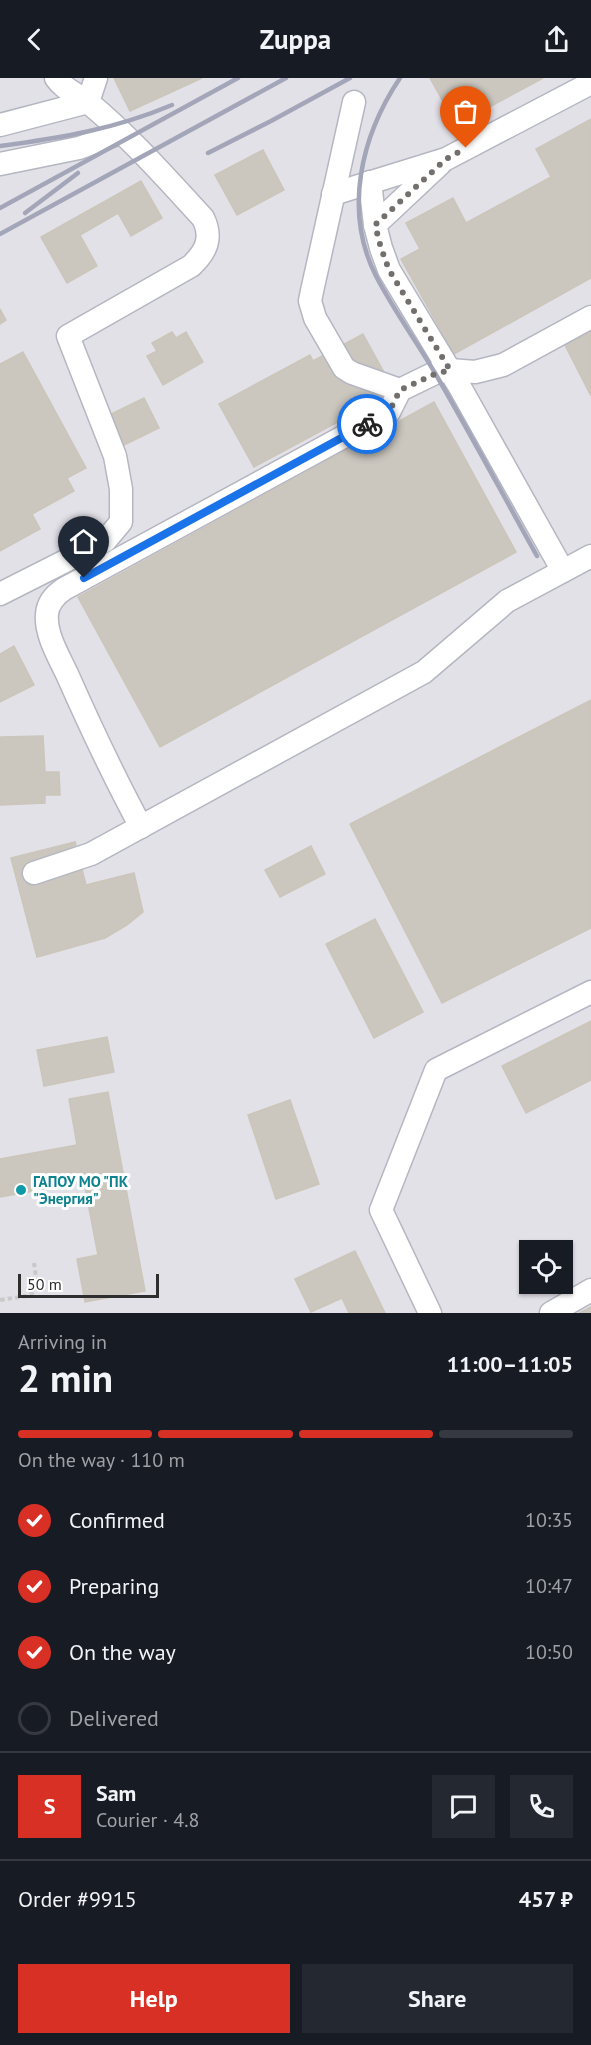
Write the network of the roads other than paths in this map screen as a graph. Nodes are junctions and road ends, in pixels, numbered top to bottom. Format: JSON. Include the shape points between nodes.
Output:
{"nodes":[{"id":1,"x":56,"y":78,"type":"edge"},
{"id":2,"x":96,"y":78,"type":"edge"},
{"id":3,"x":591,"y":83,"type":"edge"},
{"id":4,"x":88,"y":102,"type":"junction"},
{"id":5,"x":354,"y":102,"type":"dead end"},
{"id":6,"x":0,"y":125,"type":"edge"},
{"id":7,"x":120,"y":132,"type":"junction"},
{"id":8,"x":446,"y":159,"type":"junction"},
{"id":9,"x":0,"y":164,"type":"edge"},
{"id":10,"x":370,"y":182,"type":"junction"},
{"id":11,"x":333,"y":194,"type":"junction"},
{"id":12,"x":375,"y":225,"type":"junction"},
{"id":13,"x":591,"y":317,"type":"edge"},
{"id":14,"x":450,"y":370,"type":"junction"},
{"id":15,"x":400,"y":390,"type":"junction"},
{"id":16,"x":591,"y":556,"type":"edge"},
{"id":17,"x":563,"y":571,"type":"junction"},
{"id":18,"x":0,"y":594,"type":"edge"},
{"id":19,"x":141,"y":827,"type":"junction"},
{"id":20,"x":34,"y":873,"type":"dead end"},
{"id":21,"x":591,"y":992,"type":"edge"},
{"id":22,"x":591,"y":1290,"type":"edge"},
{"id":23,"x":430,"y":1313,"type":"edge"},
{"id":24,"x":551,"y":1313,"type":"edge"}],
"edges":[{"from":1,"to":4,"type":"lane"},
{"from":2,"to":4,"type":"lane"},
{"from":3,"to":8,"type":"lane"},
{"from":4,"to":6,"type":"lane"},
{"from":4,"to":7,"type":"lane"},
{"from":5,"to":11,"type":"lane"},
{"from":7,"to":9,"type":"lane","via":[[79,148]]},
{"from":7,"to":18,"type":"lane","via":[[203,218],[207,246],[191,266],[68,336],[115,456],[122,489],[122,522],[105,541]]},
{"from":8,"to":10,"type":"lane"},
{"from":8,"to":12,"type":"lane"},
{"from":10,"to":11,"type":"lane"},
{"from":10,"to":12,"type":"lane"},
{"from":11,"to":15,"type":"lane","via":[[311,310],[344,368]]},
{"from":12,"to":14,"type":"lane","via":[[389,270]]},
{"from":13,"to":14,"type":"lane","via":[[503,365],[475,372]]},
{"from":14,"to":15,"type":"lane"},
{"from":14,"to":17,"type":"lane"},
{"from":15,"to":19,"type":"lane","via":[[389,412],[64,589],[49,604],[46,615],[51,637],[104,758]]},
{"from":16,"to":17,"type":"lane"},
{"from":17,"to":19,"type":"lane","via":[[507,601],[424,672]]},
{"from":19,"to":20,"type":"lane","via":[[91,854]]},
{"from":21,"to":23,"type":"lane","via":[[436,1070],[381,1210]]},
{"from":22,"to":24,"type":"lane"}]}
